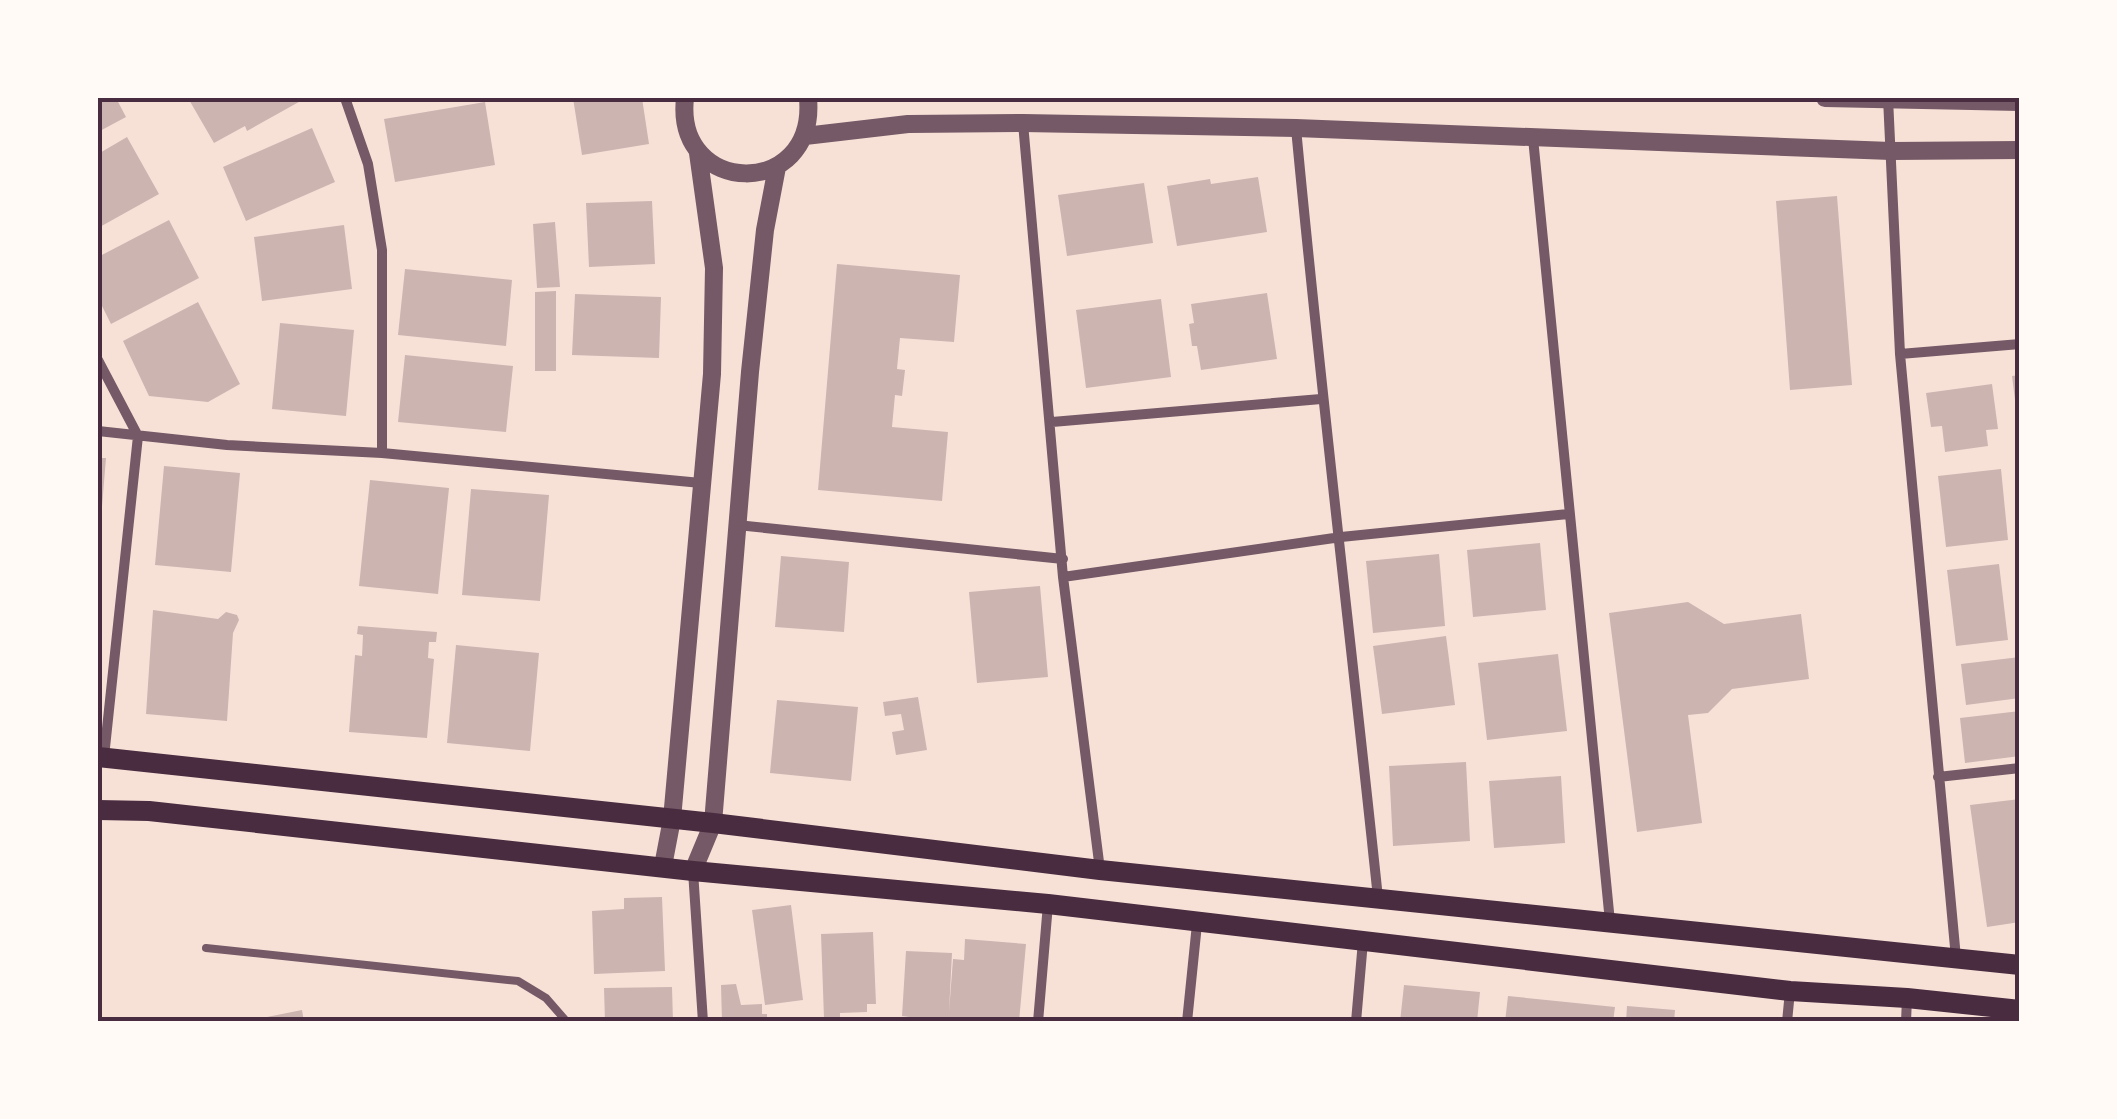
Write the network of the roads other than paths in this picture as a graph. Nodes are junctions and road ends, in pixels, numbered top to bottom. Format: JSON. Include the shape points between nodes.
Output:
{"nodes":[{"id":1,"x":344,"y":98,"type":"edge"},
{"id":2,"x":685,"y":98,"type":"edge"},
{"id":3,"x":808,"y":98,"type":"edge"},
{"id":4,"x":1825,"y":98,"type":"edge"},
{"id":5,"x":1888,"y":99,"type":"edge"},
{"id":6,"x":2020,"y":102,"type":"edge"},
{"id":7,"x":1023,"y":123,"type":"junction"},
{"id":8,"x":1296,"y":128,"type":"junction"},
{"id":9,"x":805,"y":136,"type":"junction"},
{"id":10,"x":1532,"y":138,"type":"junction"},
{"id":11,"x":2020,"y":150,"type":"edge"},
{"id":12,"x":1891,"y":151,"type":"junction"},
{"id":13,"x":698,"y":152,"type":"junction"},
{"id":14,"x":776,"y":167,"type":"junction"},
{"id":15,"x":2020,"y":344,"type":"edge"},
{"id":16,"x":1900,"y":354,"type":"junction"},
{"id":17,"x":98,"y":360,"type":"edge"},
{"id":18,"x":1322,"y":399,"type":"junction"},
{"id":19,"x":1052,"y":422,"type":"junction"},
{"id":20,"x":98,"y":431,"type":"edge"},
{"id":21,"x":138,"y":436,"type":"junction"},
{"id":22,"x":382,"y":452,"type":"junction"},
{"id":23,"x":701,"y":483,"type":"junction"},
{"id":24,"x":1568,"y":514,"type":"junction"},
{"id":25,"x":737,"y":525,"type":"junction"},
{"id":26,"x":1340,"y":536,"type":"junction"},
{"id":27,"x":1062,"y":559,"type":"junction"},
{"id":28,"x":1063,"y":578,"type":"junction"},
{"id":29,"x":101,"y":757,"type":"edge"},
{"id":30,"x":2020,"y":768,"type":"edge"},
{"id":31,"x":1938,"y":777,"type":"junction"},
{"id":32,"x":98,"y":810,"type":"edge"},
{"id":33,"x":672,"y":819,"type":"junction"},
{"id":34,"x":713,"y":823,"type":"junction"},
{"id":35,"x":663,"y":866,"type":"junction"},
{"id":36,"x":1100,"y":870,"type":"junction"},
{"id":37,"x":693,"y":871,"type":"junction"},
{"id":38,"x":1378,"y":899,"type":"junction"},
{"id":39,"x":1048,"y":904,"type":"junction"},
{"id":40,"x":1610,"y":922,"type":"junction"},
{"id":41,"x":1197,"y":924,"type":"junction"},
{"id":42,"x":1363,"y":941,"type":"junction"},
{"id":43,"x":206,"y":948,"type":"dead end"},
{"id":44,"x":1956,"y":958,"type":"junction"},
{"id":45,"x":2020,"y":964,"type":"edge"},
{"id":46,"x":1790,"y":991,"type":"junction"},
{"id":47,"x":1907,"y":998,"type":"junction"},
{"id":48,"x":2020,"y":1010,"type":"edge"},
{"id":49,"x":567,"y":1022,"type":"edge"},
{"id":50,"x":703,"y":1022,"type":"edge"},
{"id":51,"x":1038,"y":1022,"type":"edge"},
{"id":52,"x":1187,"y":1022,"type":"edge"},
{"id":53,"x":1356,"y":1022,"type":"edge"},
{"id":54,"x":1787,"y":1022,"type":"edge"},
{"id":55,"x":1906,"y":1022,"type":"edge"}],
"edges":[{"from":1,"to":22,"type":"street","via":[[368,164],[382,250]]},
{"from":2,"to":13,"type":"street","via":[[683,115]]},
{"from":3,"to":9,"type":"street"},
{"from":4,"to":5,"type":"street"},
{"from":5,"to":6,"type":"street"},
{"from":5,"to":12,"type":"street"},
{"from":7,"to":8,"type":"street"},
{"from":7,"to":9,"type":"street","via":[[908,124]]},
{"from":7,"to":19,"type":"street"},
{"from":8,"to":10,"type":"street"},
{"from":8,"to":18,"type":"street"},
{"from":9,"to":14,"type":"street"},
{"from":10,"to":12,"type":"street"},
{"from":10,"to":24,"type":"street"},
{"from":11,"to":12,"type":"street"},
{"from":12,"to":16,"type":"street"},
{"from":13,"to":14,"type":"street","via":[[735,174]]},
{"from":13,"to":23,"type":"street","via":[[714,268]]},
{"from":14,"to":25,"type":"street"},
{"from":15,"to":16,"type":"street"},
{"from":16,"to":31,"type":"street"},
{"from":17,"to":21,"type":"street"},
{"from":18,"to":19,"type":"street"},
{"from":18,"to":26,"type":"street"},
{"from":19,"to":27,"type":"street"},
{"from":20,"to":21,"type":"street"},
{"from":21,"to":22,"type":"street"},
{"from":21,"to":29,"type":"street"},
{"from":22,"to":23,"type":"street"},
{"from":23,"to":33,"type":"street"},
{"from":24,"to":26,"type":"street"},
{"from":24,"to":40,"type":"street"},
{"from":25,"to":27,"type":"street"},
{"from":25,"to":34,"type":"street"},
{"from":26,"to":28,"type":"street"},
{"from":26,"to":38,"type":"street"},
{"from":27,"to":28,"type":"street"},
{"from":28,"to":36,"type":"street"},
{"from":29,"to":33,"type":"main road"},
{"from":30,"to":31,"type":"street"},
{"from":31,"to":44,"type":"street"},
{"from":32,"to":35,"type":"main road"},
{"from":33,"to":34,"type":"main road"},
{"from":33,"to":35,"type":"street"},
{"from":34,"to":36,"type":"main road"},
{"from":34,"to":37,"type":"street"},
{"from":35,"to":37,"type":"main road"},
{"from":36,"to":38,"type":"main road"},
{"from":37,"to":39,"type":"main road"},
{"from":37,"to":50,"type":"street"},
{"from":38,"to":40,"type":"main road"},
{"from":39,"to":41,"type":"main road"},
{"from":39,"to":51,"type":"street"},
{"from":40,"to":44,"type":"main road"},
{"from":41,"to":42,"type":"main road"},
{"from":41,"to":52,"type":"street"},
{"from":42,"to":46,"type":"main road"},
{"from":42,"to":53,"type":"street"},
{"from":43,"to":49,"type":"lane","via":[[518,982],[546,998]]},
{"from":44,"to":45,"type":"main road"},
{"from":46,"to":47,"type":"main road"},
{"from":46,"to":54,"type":"street"},
{"from":47,"to":48,"type":"main road"},
{"from":47,"to":55,"type":"street"}]}
